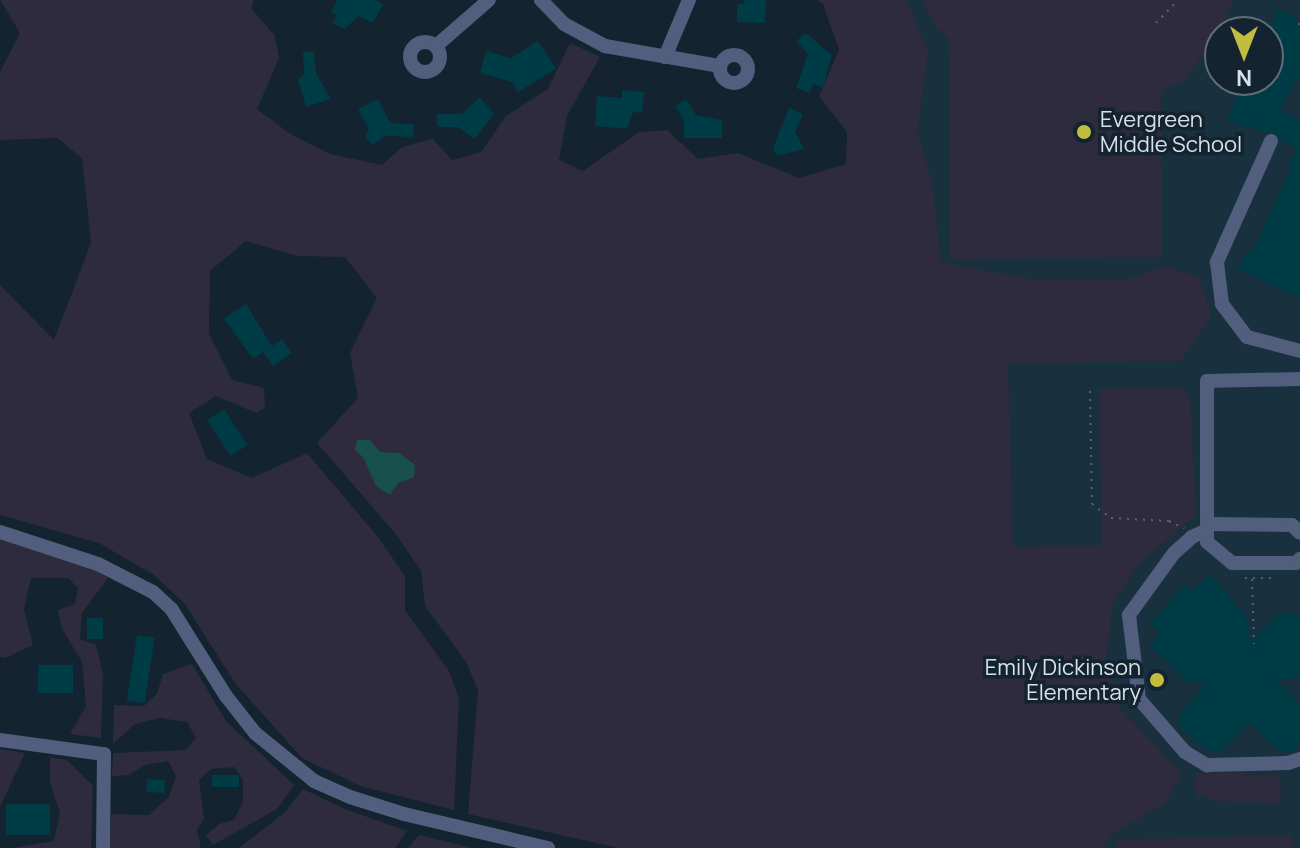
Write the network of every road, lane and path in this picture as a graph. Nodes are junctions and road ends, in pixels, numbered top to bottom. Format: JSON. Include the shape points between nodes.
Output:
{"nodes":[{"id":1,"x":489,"y":0,"type":"edge"},
{"id":2,"x":541,"y":0,"type":"edge"},
{"id":3,"x":689,"y":0,"type":"edge"},
{"id":4,"x":1178,"y":0,"type":"edge"},
{"id":5,"x":1156,"y":23,"type":"dead end"},
{"id":6,"x":436,"y":46,"type":"dead end"},
{"id":7,"x":665,"y":57,"type":"junction"},
{"id":8,"x":720,"y":66,"type":"dead end"},
{"id":9,"x":1271,"y":141,"type":"dead end"},
{"id":10,"x":1300,"y":351,"type":"edge"},
{"id":11,"x":1300,"y":379,"type":"edge"},
{"id":12,"x":1090,"y":391,"type":"dead end"},
{"id":13,"x":1207,"y":527,"type":"junction"},
{"id":14,"x":0,"y":532,"type":"edge"},
{"id":15,"x":1300,"y":533,"type":"edge"},
{"id":16,"x":1192,"y":537,"type":"junction"},
{"id":17,"x":1300,"y":559,"type":"edge"},
{"id":18,"x":1241,"y":577,"type":"dead end"},
{"id":19,"x":1276,"y":577,"type":"dead end"},
{"id":20,"x":1252,"y":578,"type":"junction"},
{"id":21,"x":1254,"y":644,"type":"dead end"},
{"id":22,"x":0,"y":740,"type":"edge"},
{"id":23,"x":1300,"y":759,"type":"edge"},
{"id":24,"x":103,"y":848,"type":"edge"},
{"id":25,"x":548,"y":848,"type":"edge"}],
"edges":[{"from":1,"to":6,"type":"street"},
{"from":2,"to":7,"type":"street","via":[[585,37]]},
{"from":3,"to":7,"type":"street"},
{"from":4,"to":5,"type":"path"},
{"from":7,"to":8,"type":"street"},
{"from":9,"to":10,"type":"street","via":[[1217,262],[1222,304],[1247,337]]},
{"from":11,"to":13,"type":"street","via":[[1207,381]]},
{"from":12,"to":16,"type":"path","via":[[1092,504],[1111,518],[1178,522]]},
{"from":13,"to":15,"type":"street","via":[[1292,525]]},
{"from":13,"to":16,"type":"street"},
{"from":13,"to":17,"type":"street","via":[[1207,542],[1232,563]]},
{"from":14,"to":25,"type":"street","via":[[98,564],[153,592],[172,610],[255,733],[314,781],[404,814]]},
{"from":16,"to":23,"type":"street","via":[[1129,615],[1139,699],[1185,752],[1207,765]]},
{"from":18,"to":20,"type":"path"},
{"from":19,"to":20,"type":"path"},
{"from":20,"to":21,"type":"path"},
{"from":22,"to":24,"type":"street","via":[[104,754]]}]}
